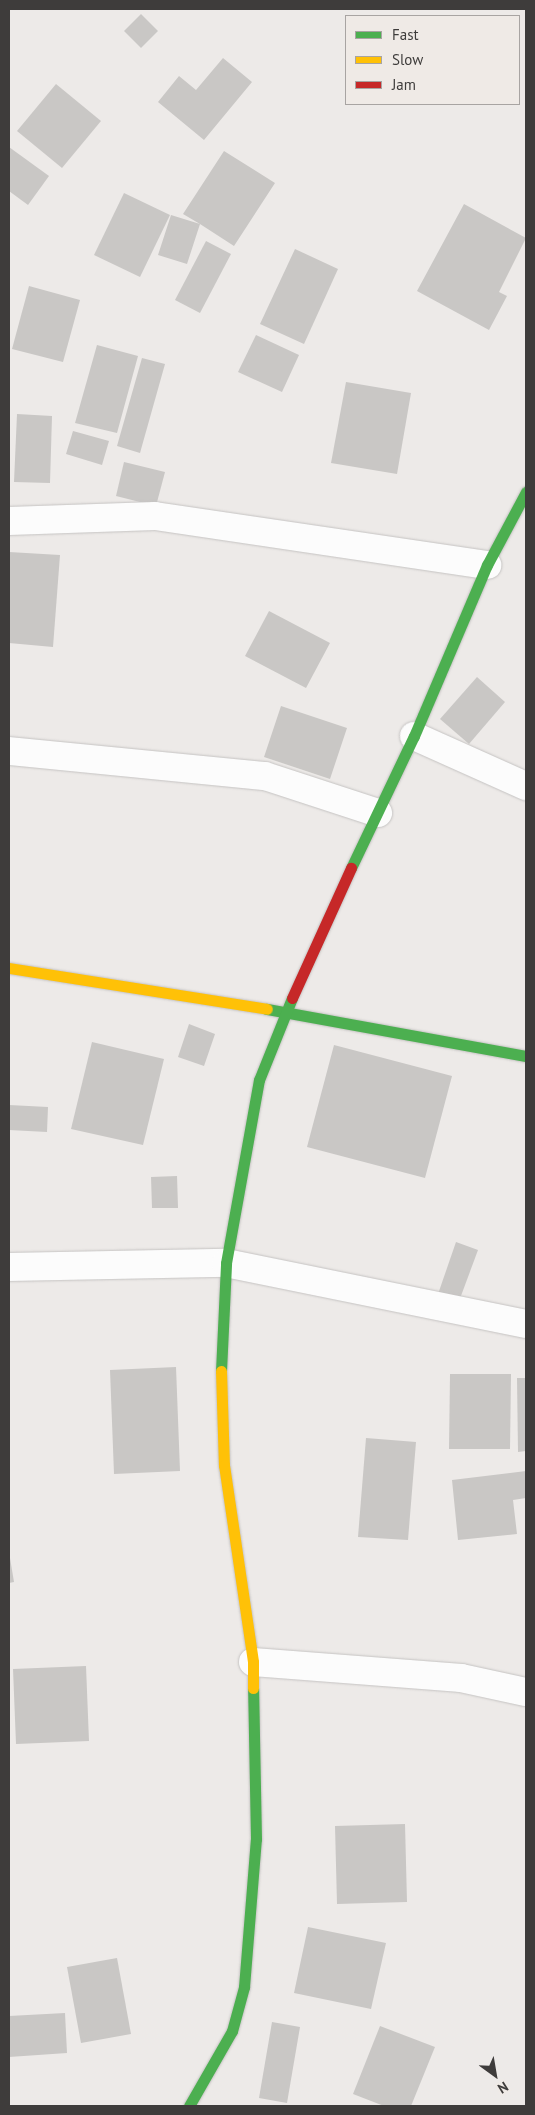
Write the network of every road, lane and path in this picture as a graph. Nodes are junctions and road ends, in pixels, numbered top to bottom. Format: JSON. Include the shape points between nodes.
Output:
{"nodes":[{"id":1,"x":526,"y":492,"type":"edge"},
{"id":2,"x":9,"y":521,"type":"edge"},
{"id":3,"x":487,"y":565,"type":"junction"},
{"id":4,"x":414,"y":736,"type":"junction"},
{"id":5,"x":9,"y":751,"type":"edge"},
{"id":6,"x":526,"y":786,"type":"edge"},
{"id":7,"x":378,"y":813,"type":"junction"},
{"id":8,"x":9,"y":968,"type":"edge"},
{"id":9,"x":286,"y":1012,"type":"junction"},
{"id":10,"x":526,"y":1056,"type":"edge"},
{"id":11,"x":226,"y":1263,"type":"junction"},
{"id":12,"x":9,"y":1267,"type":"edge"},
{"id":13,"x":526,"y":1324,"type":"edge"},
{"id":14,"x":253,"y":1662,"type":"junction"},
{"id":15,"x":526,"y":1692,"type":"edge"},
{"id":16,"x":189,"y":2106,"type":"edge"}],
"edges":[{"from":1,"to":3,"type":"street"},
{"from":2,"to":3,"type":"street","via":[[155,516]]},
{"from":3,"to":4,"type":"street"},
{"from":4,"to":6,"type":"street"},
{"from":4,"to":7,"type":"street"},
{"from":5,"to":7,"type":"street","via":[[265,776]]},
{"from":7,"to":9,"type":"street","via":[[309,955]]},
{"from":8,"to":9,"type":"street"},
{"from":9,"to":10,"type":"street"},
{"from":9,"to":11,"type":"street","via":[[259,1080]]},
{"from":11,"to":12,"type":"street"},
{"from":11,"to":13,"type":"street"},
{"from":11,"to":14,"type":"street","via":[[220,1404],[224,1465]]},
{"from":14,"to":15,"type":"street","via":[[461,1678]]},
{"from":14,"to":16,"type":"street","via":[[256,1839],[244,1987],[232,2031]]}]}
